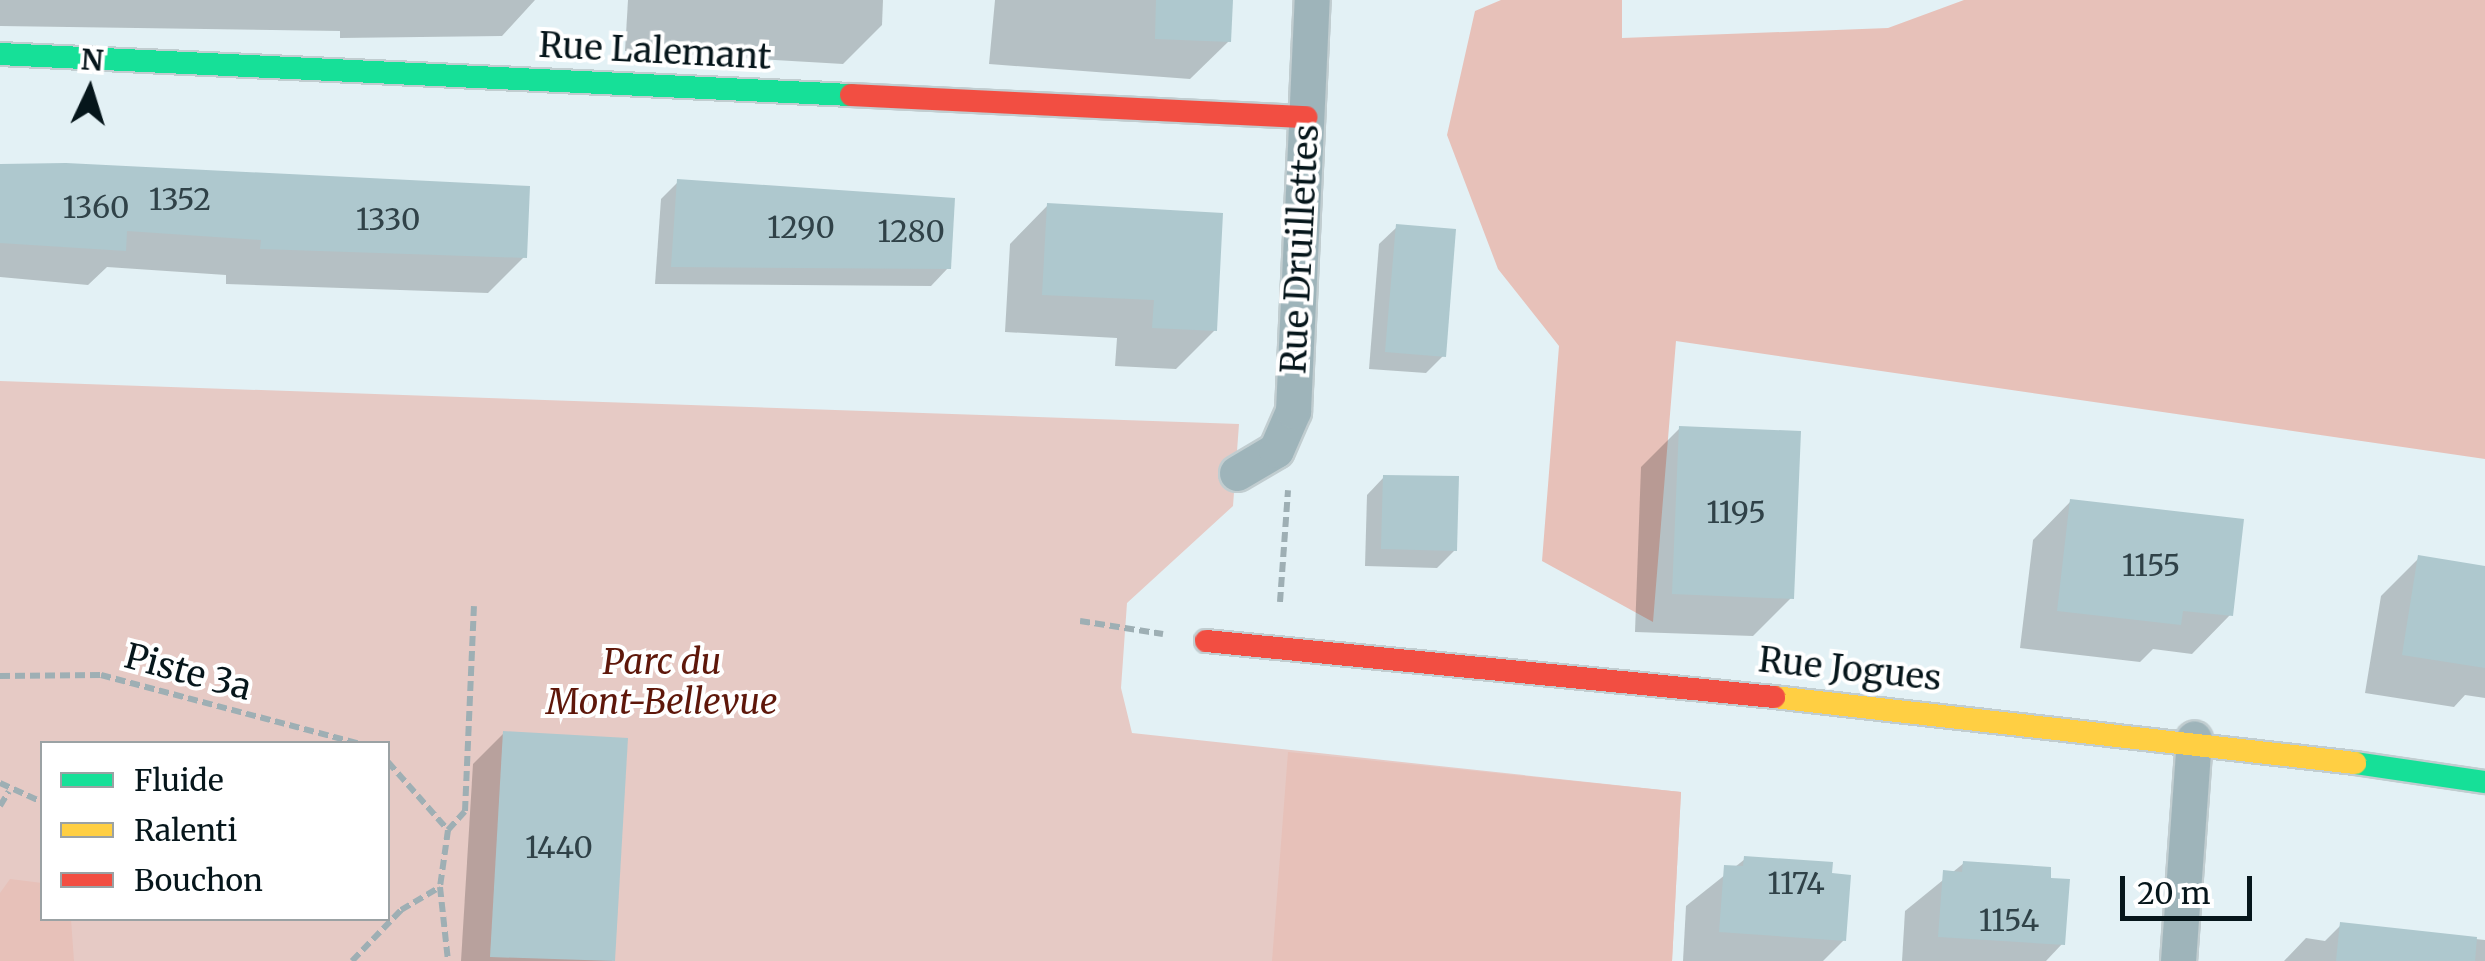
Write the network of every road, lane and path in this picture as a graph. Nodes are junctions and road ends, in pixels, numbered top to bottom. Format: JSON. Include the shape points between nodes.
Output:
{"nodes":[{"id":1,"x":1312,"y":0,"type":"edge"},
{"id":2,"x":0,"y":54,"type":"edge"},
{"id":3,"x":1306,"y":117,"type":"junction"},
{"id":4,"x":1293,"y":411,"type":"junction"},
{"id":5,"x":1237,"y":473,"type":"dead end"},
{"id":6,"x":474,"y":606,"type":"dead end"},
{"id":7,"x":1080,"y":622,"type":"dead end"},
{"id":8,"x":1206,"y":640,"type":"joint"},
{"id":9,"x":1276,"y":648,"type":"junction"},
{"id":10,"x":0,"y":676,"type":"edge"},
{"id":11,"x":2194,"y":739,"type":"junction"},
{"id":12,"x":350,"y":741,"type":"edge"},
{"id":13,"x":390,"y":764,"type":"edge"},
{"id":14,"x":2485,"y":782,"type":"edge"},
{"id":15,"x":0,"y":783,"type":"edge"},
{"id":16,"x":9,"y":792,"type":"junction"},
{"id":17,"x":40,"y":801,"type":"edge"},
{"id":18,"x":0,"y":806,"type":"edge"},
{"id":19,"x":448,"y":830,"type":"junction"},
{"id":20,"x":440,"y":887,"type":"junction"},
{"id":21,"x":390,"y":908,"type":"edge"},
{"id":22,"x":401,"y":910,"type":"junction"},
{"id":23,"x":352,"y":961,"type":"edge"},
{"id":24,"x":448,"y":961,"type":"edge"},
{"id":25,"x":2178,"y":961,"type":"edge"}],
"edges":[{"from":1,"to":3,"type":"street","name":"Rue Druillettes"},
{"from":2,"to":3,"type":"street","name":"Rue Lalemant"},
{"from":3,"to":4,"type":"street","name":"Rue Druillettes"},
{"from":4,"to":5,"type":"street","name":"Rue Druillettes","via":[[1276,450]]},
{"from":4,"to":9,"type":"path"},
{"from":6,"to":19,"type":"path","via":[[465,811]]},
{"from":7,"to":8,"type":"path"},
{"from":8,"to":9,"type":"street","name":"Rue Jogues"},
{"from":9,"to":11,"type":"street","name":"Rue Jogues"},
{"from":10,"to":12,"type":"path","name":"Piste 3a","via":[[101,676]]},
{"from":11,"to":14,"type":"street","name":"Rue Jogues"},
{"from":11,"to":25,"type":"street"},
{"from":13,"to":19,"type":"path"},
{"from":15,"to":16,"type":"path"},
{"from":16,"to":17,"type":"path"},
{"from":16,"to":18,"type":"path"},
{"from":19,"to":20,"type":"path"},
{"from":20,"to":22,"type":"path"},
{"from":20,"to":24,"type":"path"},
{"from":21,"to":22,"type":"path"},
{"from":22,"to":23,"type":"path"}]}
